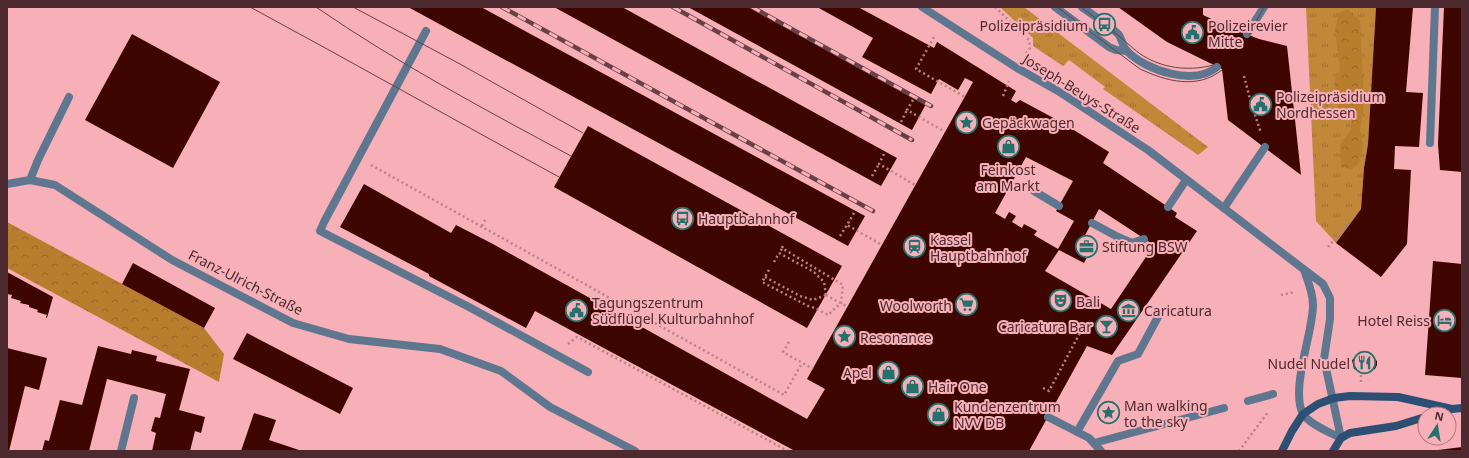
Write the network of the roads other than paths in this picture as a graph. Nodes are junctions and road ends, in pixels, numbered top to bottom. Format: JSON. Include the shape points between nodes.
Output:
{"nodes":[{"id":1,"x":922,"y":7,"type":"edge"},
{"id":2,"x":1055,"y":7,"type":"edge"},
{"id":3,"x":1082,"y":7,"type":"edge"},
{"id":4,"x":1264,"y":7,"type":"edge"},
{"id":5,"x":1435,"y":7,"type":"edge"},
{"id":6,"x":426,"y":31,"type":"dead end"},
{"id":7,"x":1247,"y":34,"type":"dead end"},
{"id":8,"x":1127,"y":51,"type":"junction"},
{"id":9,"x":1218,"y":67,"type":"dead end"},
{"id":10,"x":69,"y":97,"type":"dead end"},
{"id":11,"x":1430,"y":143,"type":"dead end"},
{"id":12,"x":1265,"y":147,"type":"road end"},
{"id":13,"x":30,"y":180,"type":"junction"},
{"id":14,"x":1186,"y":180,"type":"junction"},
{"id":15,"x":7,"y":184,"type":"edge"},
{"id":16,"x":1034,"y":191,"type":"dead end"},
{"id":17,"x":1059,"y":206,"type":"dead end"},
{"id":18,"x":1168,"y":207,"type":"dead end"},
{"id":19,"x":1224,"y":208,"type":"junction"},
{"id":20,"x":1092,"y":223,"type":"dead end"},
{"id":21,"x":1144,"y":239,"type":"dead end"},
{"id":22,"x":1304,"y":269,"type":"junction"},
{"id":23,"x":1158,"y":315,"type":"dead end"},
{"id":24,"x":588,"y":372,"type":"dead end"},
{"id":25,"x":1273,"y":394,"type":"dead end"},
{"id":26,"x":134,"y":398,"type":"dead end"},
{"id":27,"x":1334,"y":398,"type":"junction"},
{"id":28,"x":1248,"y":401,"type":"dead end"},
{"id":29,"x":1438,"y":406,"type":"edge"},
{"id":30,"x":1224,"y":408,"type":"dead end"},
{"id":31,"x":1304,"y":414,"type":"junction"},
{"id":32,"x":1048,"y":417,"type":"dead end"},
{"id":33,"x":1417,"y":419,"type":"edge"},
{"id":34,"x":1077,"y":432,"type":"junction"},
{"id":35,"x":1341,"y":438,"type":"junction"},
{"id":36,"x":1094,"y":443,"type":"junction"},
{"id":37,"x":121,"y":451,"type":"edge"},
{"id":38,"x":635,"y":451,"type":"edge"},
{"id":39,"x":1101,"y":451,"type":"edge"},
{"id":40,"x":1282,"y":451,"type":"edge"},
{"id":41,"x":1332,"y":451,"type":"edge"}],
"edges":[{"from":1,"to":14,"type":"street","name":"Joseph-Beuys-Straße","via":[[1148,150]]},
{"from":2,"to":8,"type":"street","via":[[1109,47]]},
{"from":3,"to":8,"type":"street","via":[[1118,35]]},
{"from":4,"to":7,"type":"street"},
{"from":5,"to":11,"type":"street"},
{"from":6,"to":24,"type":"street","via":[[320,231]]},
{"from":8,"to":9,"type":"street","via":[[1151,68],[1170,74],[1208,74]]},
{"from":10,"to":13,"type":"street"},
{"from":12,"to":19,"type":"street"},
{"from":13,"to":15,"type":"street","name":"Franz-Ulrich-Straße"},
{"from":13,"to":38,"type":"street","name":"Franz-Ulrich-Straße","via":[[55,185],[172,260],[293,323],[349,339],[440,348],[501,371],[550,407]]},
{"from":14,"to":18,"type":"street"},
{"from":14,"to":19,"type":"street","name":"Joseph-Beuys-Straße"},
{"from":16,"to":17,"type":"street"},
{"from":19,"to":22,"type":"street","name":"Joseph-Beuys-Straße"},
{"from":20,"to":21,"type":"street","via":[[1132,243]]},
{"from":22,"to":27,"type":"street","name":"Joseph-Beuys-Straße","via":[[1323,284],[1330,298],[1330,319],[1324,359]]},
{"from":22,"to":31,"type":"street","via":[[1313,304],[1301,373],[1299,401]]},
{"from":23,"to":34,"type":"street","via":[[1138,354],[1118,361]]},
{"from":25,"to":28,"type":"street"},
{"from":26,"to":37,"type":"street"},
{"from":27,"to":29,"type":"main road","via":[[1398,397]]},
{"from":27,"to":31,"type":"main road","via":[[1318,404]]},
{"from":27,"to":35,"type":"street","name":"Joseph-Beuys-Straße"},
{"from":30,"to":36,"type":"street"},
{"from":31,"to":35,"type":"street","via":[[1320,429]]},
{"from":31,"to":40,"type":"main road"},
{"from":32,"to":34,"type":"street"},
{"from":33,"to":35,"type":"main road","via":[[1396,426],[1358,431]]},
{"from":34,"to":36,"type":"street","via":[[1090,438]]},
{"from":35,"to":41,"type":"main road"},
{"from":36,"to":39,"type":"street"}]}
